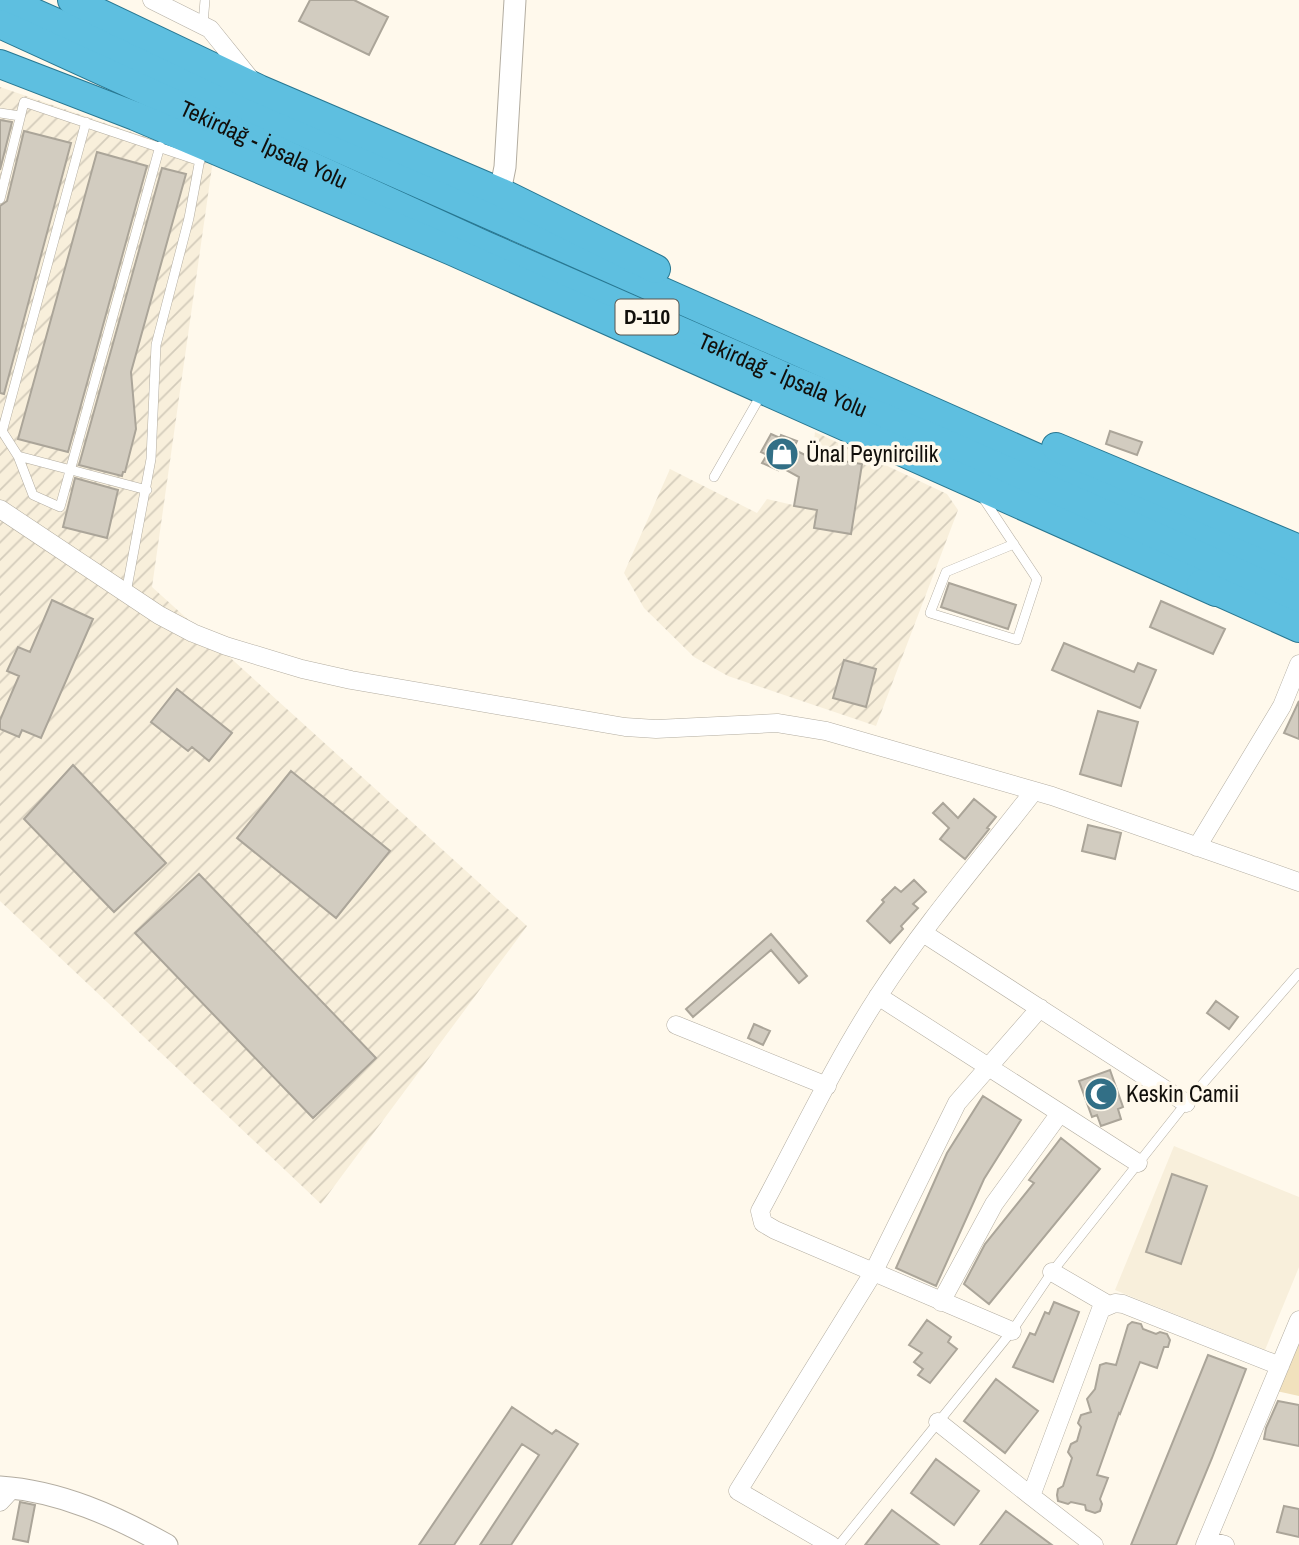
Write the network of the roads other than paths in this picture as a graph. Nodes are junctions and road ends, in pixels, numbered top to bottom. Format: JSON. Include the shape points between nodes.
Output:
{"nodes":[{"id":1,"x":5,"y":0,"type":"edge"},
{"id":2,"x":72,"y":0,"type":"edge"},
{"id":3,"x":152,"y":0,"type":"edge"},
{"id":4,"x":205,"y":0,"type":"edge"},
{"id":5,"x":515,"y":0,"type":"edge"},
{"id":6,"x":0,"y":24,"type":"edge"},
{"id":7,"x":203,"y":24,"type":"junction"},
{"id":8,"x":0,"y":58,"type":"edge"},
{"id":9,"x":0,"y":64,"type":"edge"},
{"id":10,"x":259,"y":89,"type":"junction"},
{"id":11,"x":0,"y":113,"type":"edge"},
{"id":12,"x":202,"y":115,"type":"junction"},
{"id":13,"x":20,"y":116,"type":"junction"},
{"id":14,"x":86,"y":122,"type":"junction"},
{"id":15,"x":160,"y":146,"type":"junction"},
{"id":16,"x":201,"y":153,"type":"junction"},
{"id":17,"x":500,"y":192,"type":"junction"},
{"id":18,"x":0,"y":199,"type":"edge"},
{"id":19,"x":749,"y":330,"type":"junction"},
{"id":20,"x":803,"y":352,"type":"junction"},
{"id":21,"x":776,"y":384,"type":"junction"},
{"id":22,"x":1,"y":430,"type":"edge"},
{"id":23,"x":18,"y":456,"type":"junction"},
{"id":24,"x":70,"y":469,"type":"junction"},
{"id":25,"x":714,"y":477,"type":"dead end"},
{"id":26,"x":972,"y":482,"type":"junction"},
{"id":27,"x":147,"y":490,"type":"junction"},
{"id":28,"x":0,"y":509,"type":"edge"},
{"id":29,"x":1014,"y":544,"type":"junction"},
{"id":30,"x":1299,"y":549,"type":"edge"},
{"id":31,"x":1299,"y":574,"type":"edge"},
{"id":32,"x":1216,"y":592,"type":"junction"},
{"id":33,"x":126,"y":593,"type":"junction"},
{"id":34,"x":1299,"y":600,"type":"edge"},
{"id":35,"x":1299,"y":628,"type":"edge"},
{"id":36,"x":1299,"y":664,"type":"edge"},
{"id":37,"x":1034,"y":791,"type":"junction"},
{"id":38,"x":1197,"y":847,"type":"junction"},
{"id":39,"x":1299,"y":882,"type":"edge"},
{"id":40,"x":923,"y":933,"type":"junction"},
{"id":41,"x":1299,"y":973,"type":"edge"},
{"id":42,"x":878,"y":996,"type":"junction"},
{"id":43,"x":1040,"y":1008,"type":"junction"},
{"id":44,"x":676,"y":1025,"type":"dead end"},
{"id":45,"x":988,"y":1066,"type":"junction"},
{"id":46,"x":827,"y":1086,"type":"junction"},
{"id":47,"x":1185,"y":1103,"type":"junction"},
{"id":48,"x":1060,"y":1113,"type":"junction"},
{"id":49,"x":1138,"y":1163,"type":"junction"},
{"id":50,"x":1052,"y":1272,"type":"junction"},
{"id":51,"x":873,"y":1273,"type":"junction"},
{"id":52,"x":941,"y":1302,"type":"junction"},
{"id":53,"x":1107,"y":1304,"type":"junction"},
{"id":54,"x":1299,"y":1320,"type":"edge"},
{"id":55,"x":1012,"y":1331,"type":"junction"},
{"id":56,"x":1280,"y":1366,"type":"junction"},
{"id":57,"x":938,"y":1422,"type":"junction"},
{"id":58,"x":4,"y":1493,"type":"edge"},
{"id":59,"x":1031,"y":1496,"type":"junction"},
{"id":60,"x":1206,"y":1543,"type":"edge"},
{"id":61,"x":167,"y":1545,"type":"edge"},
{"id":62,"x":831,"y":1545,"type":"edge"},
{"id":63,"x":839,"y":1545,"type":"edge"},
{"id":64,"x":1094,"y":1545,"type":"edge"},
{"id":65,"x":1225,"y":1545,"type":"edge"}],
"edges":[{"from":1,"to":19,"type":"highway","name":"Tekirdağ - İpsala Yolu","number":"D-110"},
{"from":2,"to":10,"type":"highway"},
{"from":3,"to":7,"type":"street"},
{"from":4,"to":7,"type":"lane"},
{"from":5,"to":17,"type":"street"},
{"from":6,"to":12,"type":"highway","name":"Tekirdağ - İpsala Yolu","number":"D-110"},
{"from":7,"to":10,"type":"street"},
{"from":8,"to":12,"type":"highway"},
{"from":9,"to":16,"type":"highway"},
{"from":10,"to":17,"type":"highway"},
{"from":11,"to":13,"type":"lane"},
{"from":12,"to":21,"type":"highway","name":"Tekirdağ - İpsala Yolu","number":"D-110"},
{"from":13,"to":14,"type":"lane","via":[[24,102]]},
{"from":13,"to":18,"type":"lane"},
{"from":14,"to":15,"type":"lane"},
{"from":14,"to":22,"type":"lane"},
{"from":15,"to":16,"type":"lane"},
{"from":15,"to":24,"type":"lane"},
{"from":16,"to":21,"type":"highway"},
{"from":16,"to":27,"type":"lane","via":[[156,345]]},
{"from":17,"to":19,"type":"highway","via":[[701,294]]},
{"from":19,"to":20,"type":"highway","name":"Tekirdağ - İpsala Yolu","number":"D-110"},
{"from":20,"to":30,"type":"highway","via":[[1105,466]]},
{"from":20,"to":31,"type":"highway","name":"Tekirdağ - İpsala Yolu","number":"D-110"},
{"from":21,"to":25,"type":"lane"},
{"from":21,"to":26,"type":"highway"},
{"from":21,"to":32,"type":"highway","via":[[1031,496]]},
{"from":21,"to":34,"type":"highway","name":"Tekirdağ - İpsala Yolu","number":"D-110","via":[[942,442]]},
{"from":22,"to":23,"type":"lane"},
{"from":23,"to":24,"type":"lane"},
{"from":23,"to":24,"type":"lane","via":[[33,495],[60,507]]},
{"from":24,"to":27,"type":"lane"},
{"from":26,"to":29,"type":"lane"},
{"from":26,"to":32,"type":"highway"},
{"from":27,"to":33,"type":"lane"},
{"from":28,"to":33,"type":"street"},
{"from":29,"to":29,"type":"lane","via":[[1037,579],[1017,640],[930,613],[946,572]]},
{"from":32,"to":35,"type":"highway"},
{"from":33,"to":37,"type":"street","via":[[174,624],[226,646],[339,678],[625,727],[802,726]]},
{"from":36,"to":38,"type":"street","via":[[1282,706]]},
{"from":37,"to":38,"type":"street"},
{"from":37,"to":40,"type":"street"},
{"from":38,"to":39,"type":"street"},
{"from":40,"to":42,"type":"street"},
{"from":40,"to":43,"type":"street"},
{"from":41,"to":47,"type":"lane"},
{"from":42,"to":45,"type":"street"},
{"from":42,"to":46,"type":"street"},
{"from":43,"to":45,"type":"street"},
{"from":43,"to":47,"type":"street"},
{"from":44,"to":46,"type":"street"},
{"from":45,"to":48,"type":"street"},
{"from":45,"to":51,"type":"street","via":[[957,1103]]},
{"from":46,"to":51,"type":"street","via":[[760,1211],[763,1223],[775,1230]]},
{"from":47,"to":49,"type":"lane"},
{"from":48,"to":49,"type":"street"},
{"from":48,"to":52,"type":"street","via":[[994,1204]]},
{"from":49,"to":50,"type":"lane"},
{"from":50,"to":53,"type":"street"},
{"from":50,"to":55,"type":"lane"},
{"from":51,"to":52,"type":"street"},
{"from":51,"to":62,"type":"street","via":[[738,1490]]},
{"from":52,"to":55,"type":"street"},
{"from":53,"to":56,"type":"street","via":[[1123,1304]]},
{"from":53,"to":59,"type":"street","via":[[1098,1315]]},
{"from":54,"to":56,"type":"street"},
{"from":55,"to":57,"type":"lane"},
{"from":56,"to":60,"type":"street"},
{"from":57,"to":59,"type":"street"},
{"from":57,"to":63,"type":"lane"},
{"from":58,"to":61,"type":"street","via":[[66,1499],[124,1521]]},
{"from":59,"to":64,"type":"street"},
{"from":60,"to":65,"type":"street"}]}
